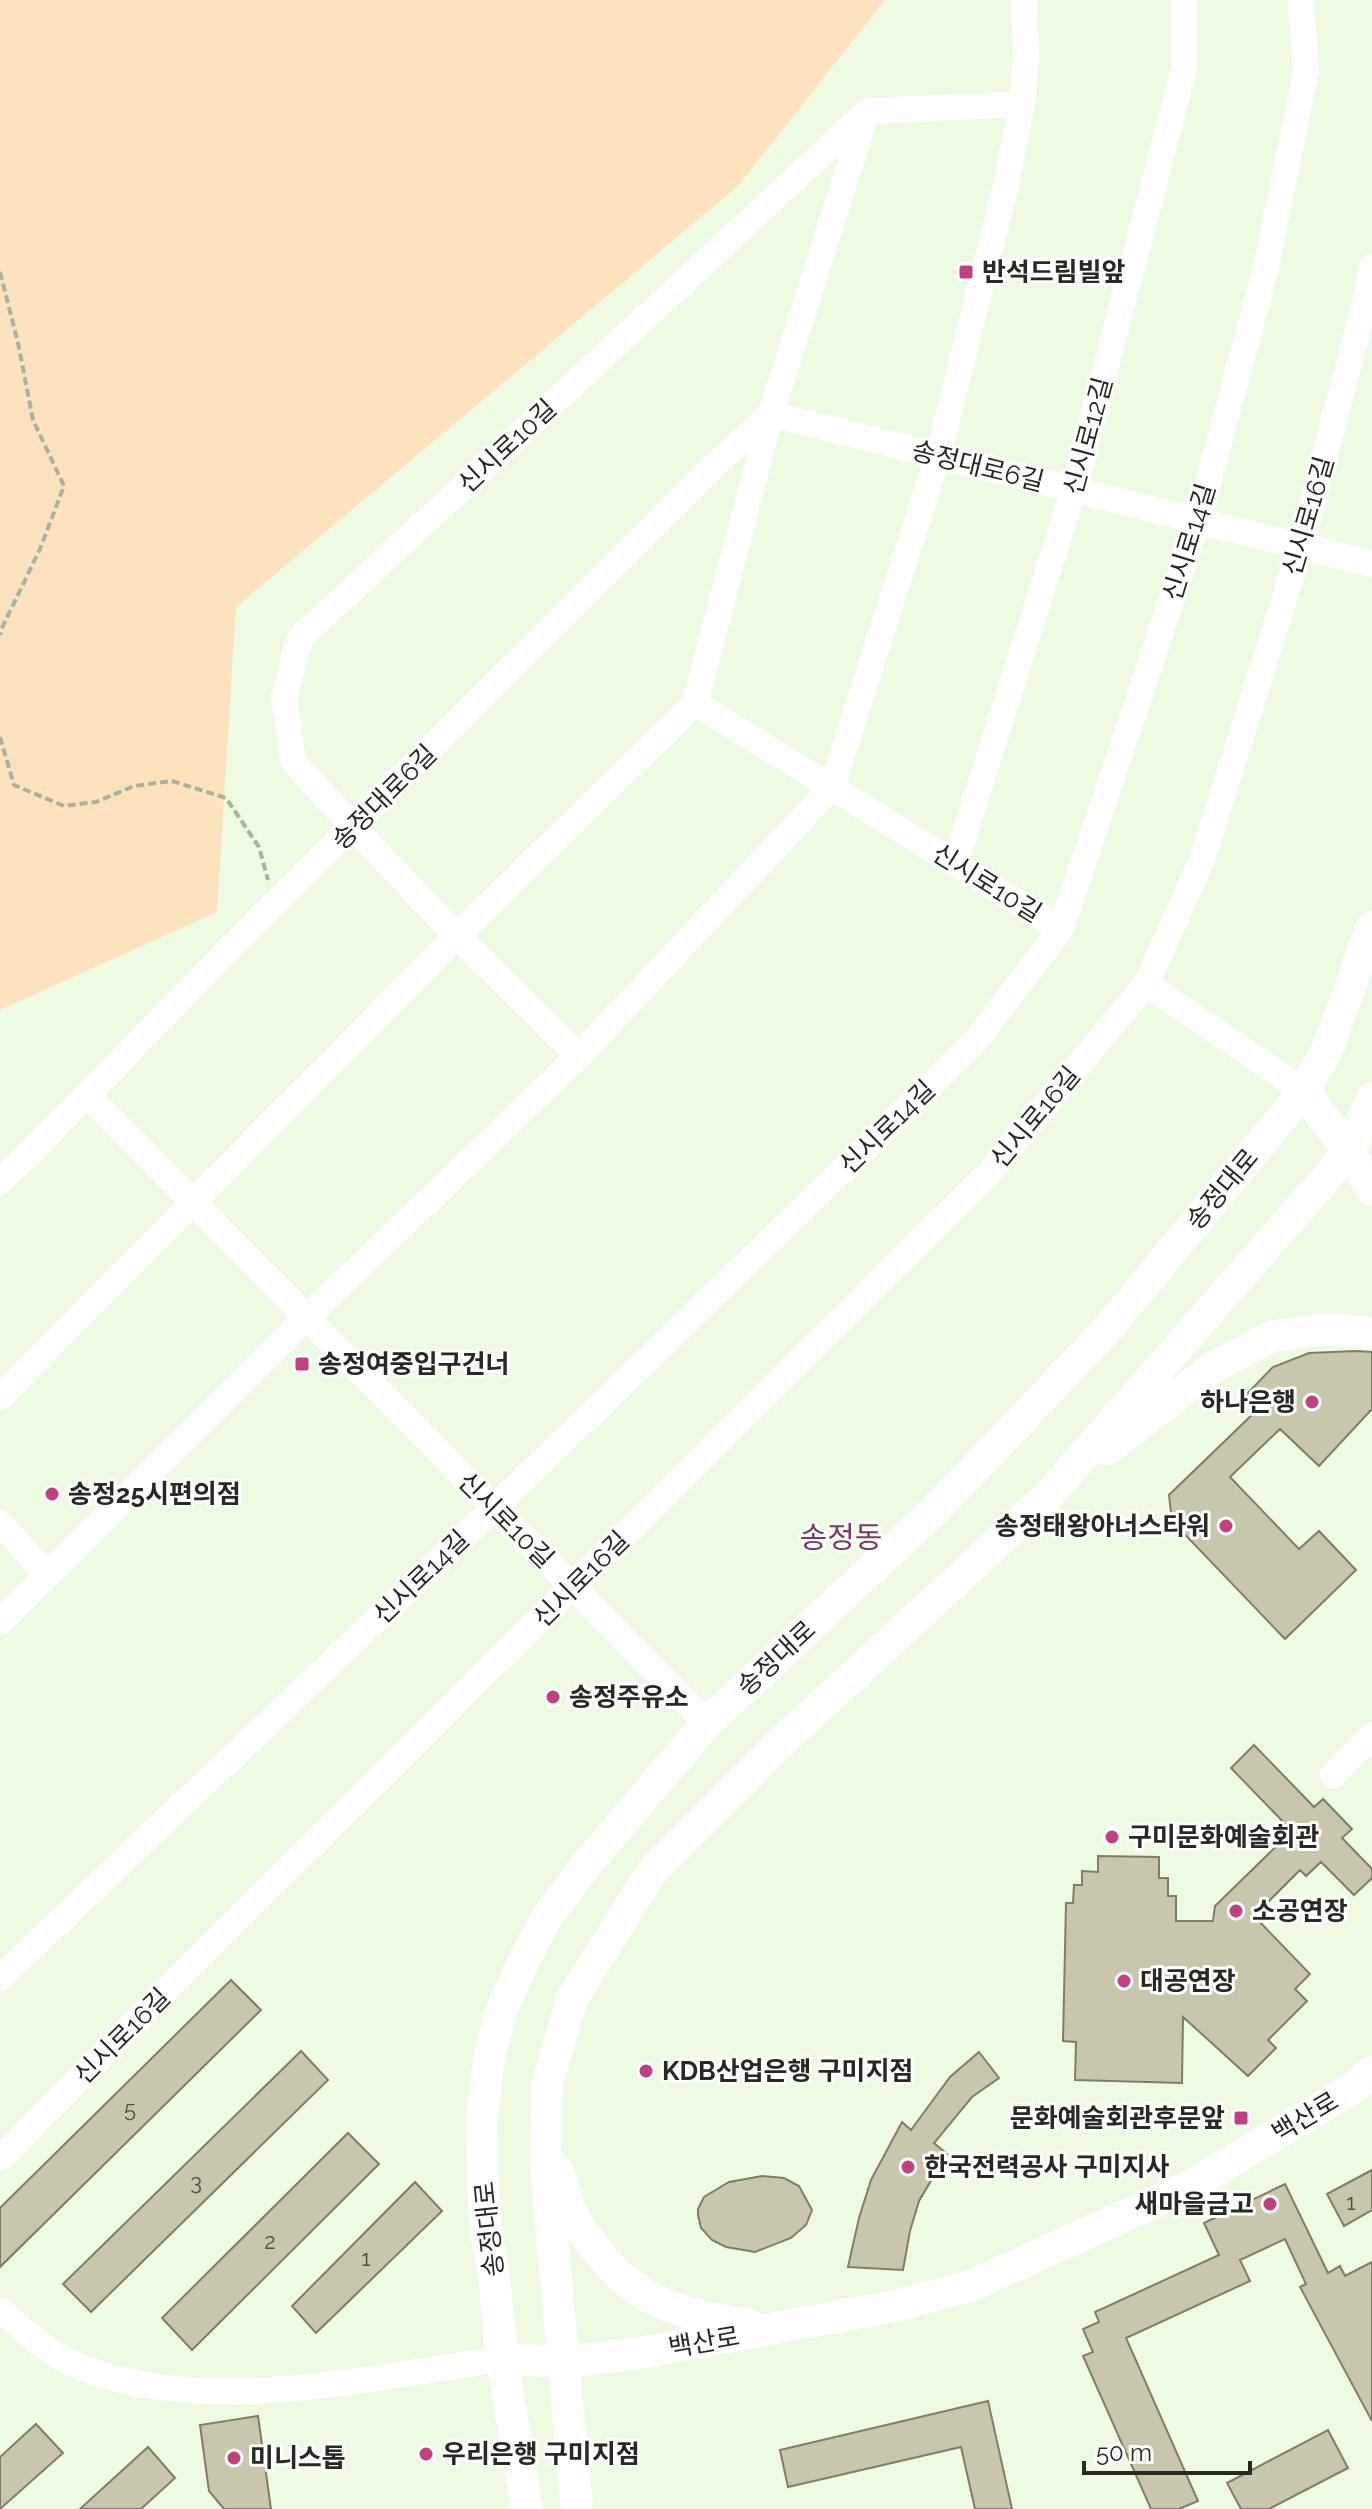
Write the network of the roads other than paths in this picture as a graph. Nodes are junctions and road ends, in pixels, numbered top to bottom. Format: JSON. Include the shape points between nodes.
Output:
{"nodes":[{"id":1,"x":1024,"y":0,"type":"edge"},
{"id":2,"x":1184,"y":0,"type":"edge"},
{"id":3,"x":1301,"y":0,"type":"edge"},
{"id":4,"x":1022,"y":104,"type":"junction"},
{"id":5,"x":868,"y":111,"type":"junction"},
{"id":6,"x":1372,"y":267,"type":"edge"},
{"id":7,"x":771,"y":414,"type":"junction"},
{"id":8,"x":938,"y":456,"type":"junction"},
{"id":9,"x":1074,"y":489,"type":"junction"},
{"id":10,"x":1198,"y":521,"type":"junction"},
{"id":11,"x":1301,"y":546,"type":"junction"},
{"id":12,"x":1372,"y":564,"type":"edge"},
{"id":13,"x":695,"y":703,"type":"junction"},
{"id":14,"x":832,"y":787,"type":"junction"},
{"id":15,"x":354,"y":828,"type":"junction"},
{"id":16,"x":955,"y":864,"type":"junction"},
{"id":17,"x":1372,"y":927,"type":"edge"},
{"id":18,"x":1061,"y":929,"type":"junction"},
{"id":19,"x":457,"y":936,"type":"junction"},
{"id":20,"x":1146,"y":984,"type":"junction"},
{"id":21,"x":579,"y":1056,"type":"junction"},
{"id":22,"x":1304,"y":1091,"type":"junction"},
{"id":23,"x":88,"y":1096,"type":"junction"},
{"id":24,"x":1372,"y":1098,"type":"edge"},
{"id":25,"x":1349,"y":1152,"type":"junction"},
{"id":26,"x":0,"y":1182,"type":"edge"},
{"id":27,"x":1372,"y":1190,"type":"edge"},
{"id":28,"x":194,"y":1204,"type":"junction"},
{"id":29,"x":306,"y":1318,"type":"junction"},
{"id":30,"x":1372,"y":1333,"type":"edge"},
{"id":31,"x":0,"y":1397,"type":"edge"},
{"id":32,"x":1046,"y":1498,"type":"junction"},
{"id":33,"x":494,"y":1508,"type":"junction"},
{"id":34,"x":0,"y":1523,"type":"edge"},
{"id":35,"x":48,"y":1575,"type":"junction"},
{"id":36,"x":573,"y":1587,"type":"junction"},
{"id":37,"x":0,"y":1622,"type":"edge"},
{"id":38,"x":707,"y":1723,"type":"junction"},
{"id":39,"x":1372,"y":1736,"type":"edge"},
{"id":40,"x":1333,"y":1775,"type":"dead end"},
{"id":41,"x":0,"y":1978,"type":"edge"},
{"id":42,"x":1372,"y":2072,"type":"edge"},
{"id":43,"x":546,"y":2135,"type":"junction"},
{"id":44,"x":0,"y":2159,"type":"edge"},
{"id":45,"x":0,"y":2310,"type":"edge"},
{"id":46,"x":777,"y":2329,"type":"junction"},
{"id":47,"x":502,"y":2359,"type":"junction"},
{"id":48,"x":564,"y":2362,"type":"junction"},
{"id":49,"x":527,"y":2509,"type":"edge"},
{"id":50,"x":577,"y":2509,"type":"edge"}],
"edges":[{"from":1,"to":4,"type":"street"},
{"from":2,"to":9,"type":"street","name":"신시로12길","via":[[1184,69]]},
{"from":3,"to":10,"type":"street","name":"신시로14길","via":[[1306,71],[1265,272]]},
{"from":4,"to":5,"type":"street"},
{"from":4,"to":8,"type":"street"},
{"from":5,"to":7,"type":"street","name":"송정대로6길"},
{"from":5,"to":15,"type":"street","name":"신시로10길","via":[[300,638],[284,698],[293,761]]},
{"from":6,"to":11,"type":"street","name":"신시로16길"},
{"from":7,"to":8,"type":"street","name":"송정대로6길"},
{"from":7,"to":13,"type":"street","name":"송정대로6길"},
{"from":7,"to":15,"type":"street","name":"송정대로6길"},
{"from":8,"to":9,"type":"street","name":"송정대로6길"},
{"from":8,"to":14,"type":"street"},
{"from":9,"to":10,"type":"street","name":"송정대로6길"},
{"from":9,"to":16,"type":"street","name":"신시로12길"},
{"from":10,"to":11,"type":"street","name":"송정대로6길"},
{"from":10,"to":18,"type":"street","name":"신시로14길"},
{"from":11,"to":12,"type":"street","name":"송정대로6길"},
{"from":11,"to":20,"type":"street","name":"신시로16길","via":[[1202,860]]},
{"from":13,"to":14,"type":"street","name":"신시로10길"},
{"from":13,"to":19,"type":"street"},
{"from":14,"to":16,"type":"street","name":"신시로10길"},
{"from":14,"to":21,"type":"street"},
{"from":15,"to":19,"type":"street","name":"신시로10길"},
{"from":15,"to":23,"type":"street","name":"송정대로6길"},
{"from":16,"to":18,"type":"street","name":"신시로10길"},
{"from":17,"to":22,"type":"street","name":"송정대로","via":[[1328,1048]]},
{"from":18,"to":33,"type":"street","name":"신시로14길","via":[[973,1044]]},
{"from":19,"to":21,"type":"street","name":"신시로10길"},
{"from":19,"to":28,"type":"street"},
{"from":20,"to":22,"type":"street"},
{"from":20,"to":36,"type":"street","name":"신시로16길","via":[[988,1174]]},
{"from":21,"to":29,"type":"street"},
{"from":22,"to":25,"type":"street"},
{"from":22,"to":38,"type":"street","name":"송정대로","via":[[1104,1333],[935,1510]]},
{"from":23,"to":26,"type":"street","name":"송정대로6길"},
{"from":23,"to":28,"type":"street","name":"신시로10길"},
{"from":24,"to":25,"type":"street"},
{"from":25,"to":27,"type":"street"},
{"from":25,"to":32,"type":"street"},
{"from":28,"to":29,"type":"street","name":"신시로10길"},
{"from":28,"to":31,"type":"street"},
{"from":29,"to":33,"type":"street","name":"신시로10길"},
{"from":29,"to":35,"type":"street"},
{"from":30,"to":32,"type":"street","via":[[1326,1329],[1273,1336],[1215,1366]]},
{"from":32,"to":43,"type":"street","via":[[774,1749],[653,1870],[573,1997],[547,2084]]},
{"from":33,"to":36,"type":"street","name":"신시로10길"},
{"from":33,"to":41,"type":"street","name":"신시로14길"},
{"from":34,"to":35,"type":"street"},
{"from":35,"to":37,"type":"street"},
{"from":36,"to":38,"type":"street","name":"신시로10길"},
{"from":36,"to":44,"type":"street","name":"신시로16길"},
{"from":38,"to":47,"type":"street","name":"송정대로","via":[[545,1920],[500,2015],[481,2124],[485,2227]]},
{"from":39,"to":40,"type":"street"},
{"from":42,"to":46,"type":"street","name":"백산로","via":[[1186,2188],[1011,2269],[895,2306]]},
{"from":43,"to":46,"type":"street","via":[[575,2218],[621,2279],[650,2299],[700,2317]]},
{"from":43,"to":48,"type":"street"},
{"from":45,"to":47,"type":"street","name":"백산로","via":[[38,2343],[83,2369],[135,2384],[191,2391],[278,2390]]},
{"from":46,"to":48,"type":"street","name":"백산로"},
{"from":47,"to":48,"type":"street","name":"백산로"},
{"from":47,"to":49,"type":"street","name":"송정대로"},
{"from":48,"to":50,"type":"street"}]}
